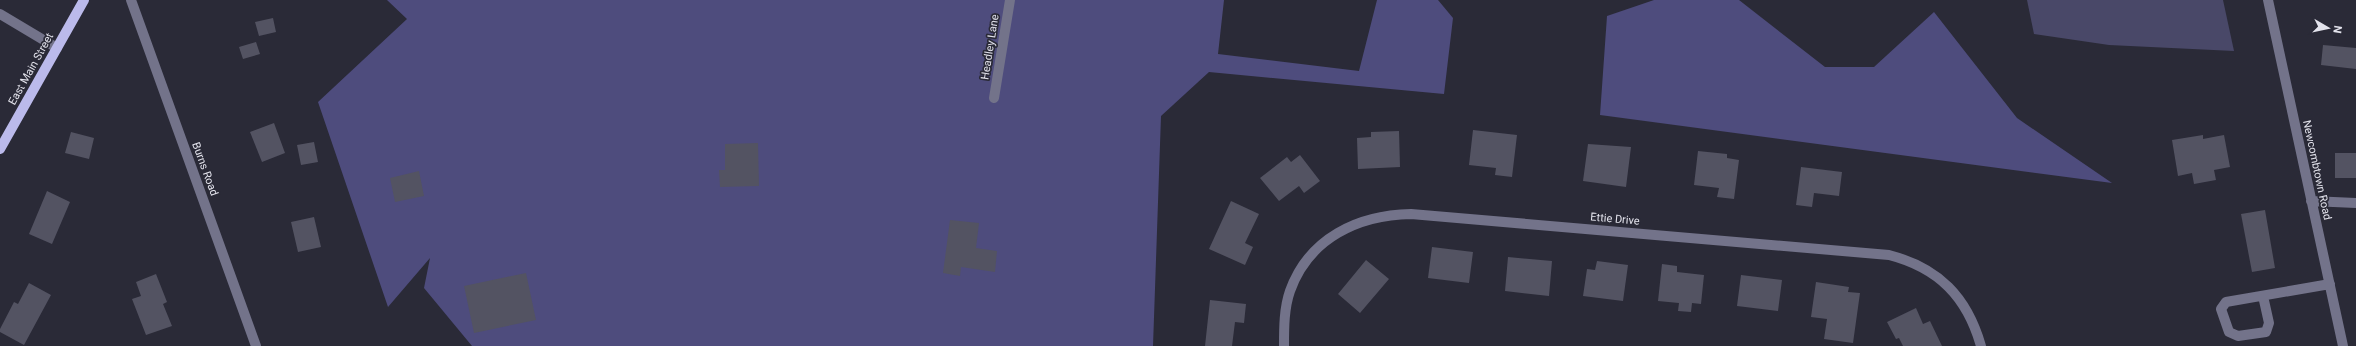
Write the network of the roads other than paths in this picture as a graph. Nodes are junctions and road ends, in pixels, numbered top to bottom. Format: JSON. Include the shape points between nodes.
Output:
{"nodes":[{"id":1,"x":84,"y":0,"type":"edge"},
{"id":2,"x":131,"y":0,"type":"edge"},
{"id":3,"x":1010,"y":0,"type":"edge"},
{"id":4,"x":2268,"y":0,"type":"edge"},
{"id":5,"x":0,"y":14,"type":"edge"},
{"id":6,"x":57,"y":48,"type":"junction"},
{"id":7,"x":994,"y":98,"type":"dead end"},
{"id":8,"x":0,"y":149,"type":"edge"},
{"id":9,"x":2311,"y":201,"type":"junction"},
{"id":10,"x":2356,"y":203,"type":"edge"},
{"id":11,"x":2330,"y":284,"type":"junction"},
{"id":12,"x":2263,"y":296,"type":"junction"},
{"id":13,"x":256,"y":346,"type":"edge"},
{"id":14,"x":1284,"y":346,"type":"edge"},
{"id":15,"x":1981,"y":346,"type":"edge"},
{"id":16,"x":2343,"y":346,"type":"edge"}],
"edges":[{"from":1,"to":6,"type":"main road","name":"East Main Street"},
{"from":2,"to":13,"type":"street","name":"Burns Road"},
{"from":3,"to":7,"type":"street","name":"Headley Lane"},
{"from":4,"to":9,"type":"street","name":"Newcombtown Road"},
{"from":5,"to":6,"type":"street"},
{"from":6,"to":8,"type":"main road","name":"East Main Street"},
{"from":9,"to":10,"type":"street"},
{"from":9,"to":11,"type":"street","name":"Newcombtown Road"},
{"from":11,"to":12,"type":"street"},
{"from":11,"to":16,"type":"street","name":"Newcombtown Road"},
{"from":12,"to":12,"type":"street","via":[[2226,302],[2221,309],[2229,332],[2238,336],[2266,332],[2270,323]]},
{"from":14,"to":15,"type":"street","name":"Ettie Drive","via":[[1285,314],[1290,292],[1311,253],[1324,240],[1364,220],[1387,214],[1411,214],[1889,255],[1909,260],[1948,286],[1974,323]]}]}
